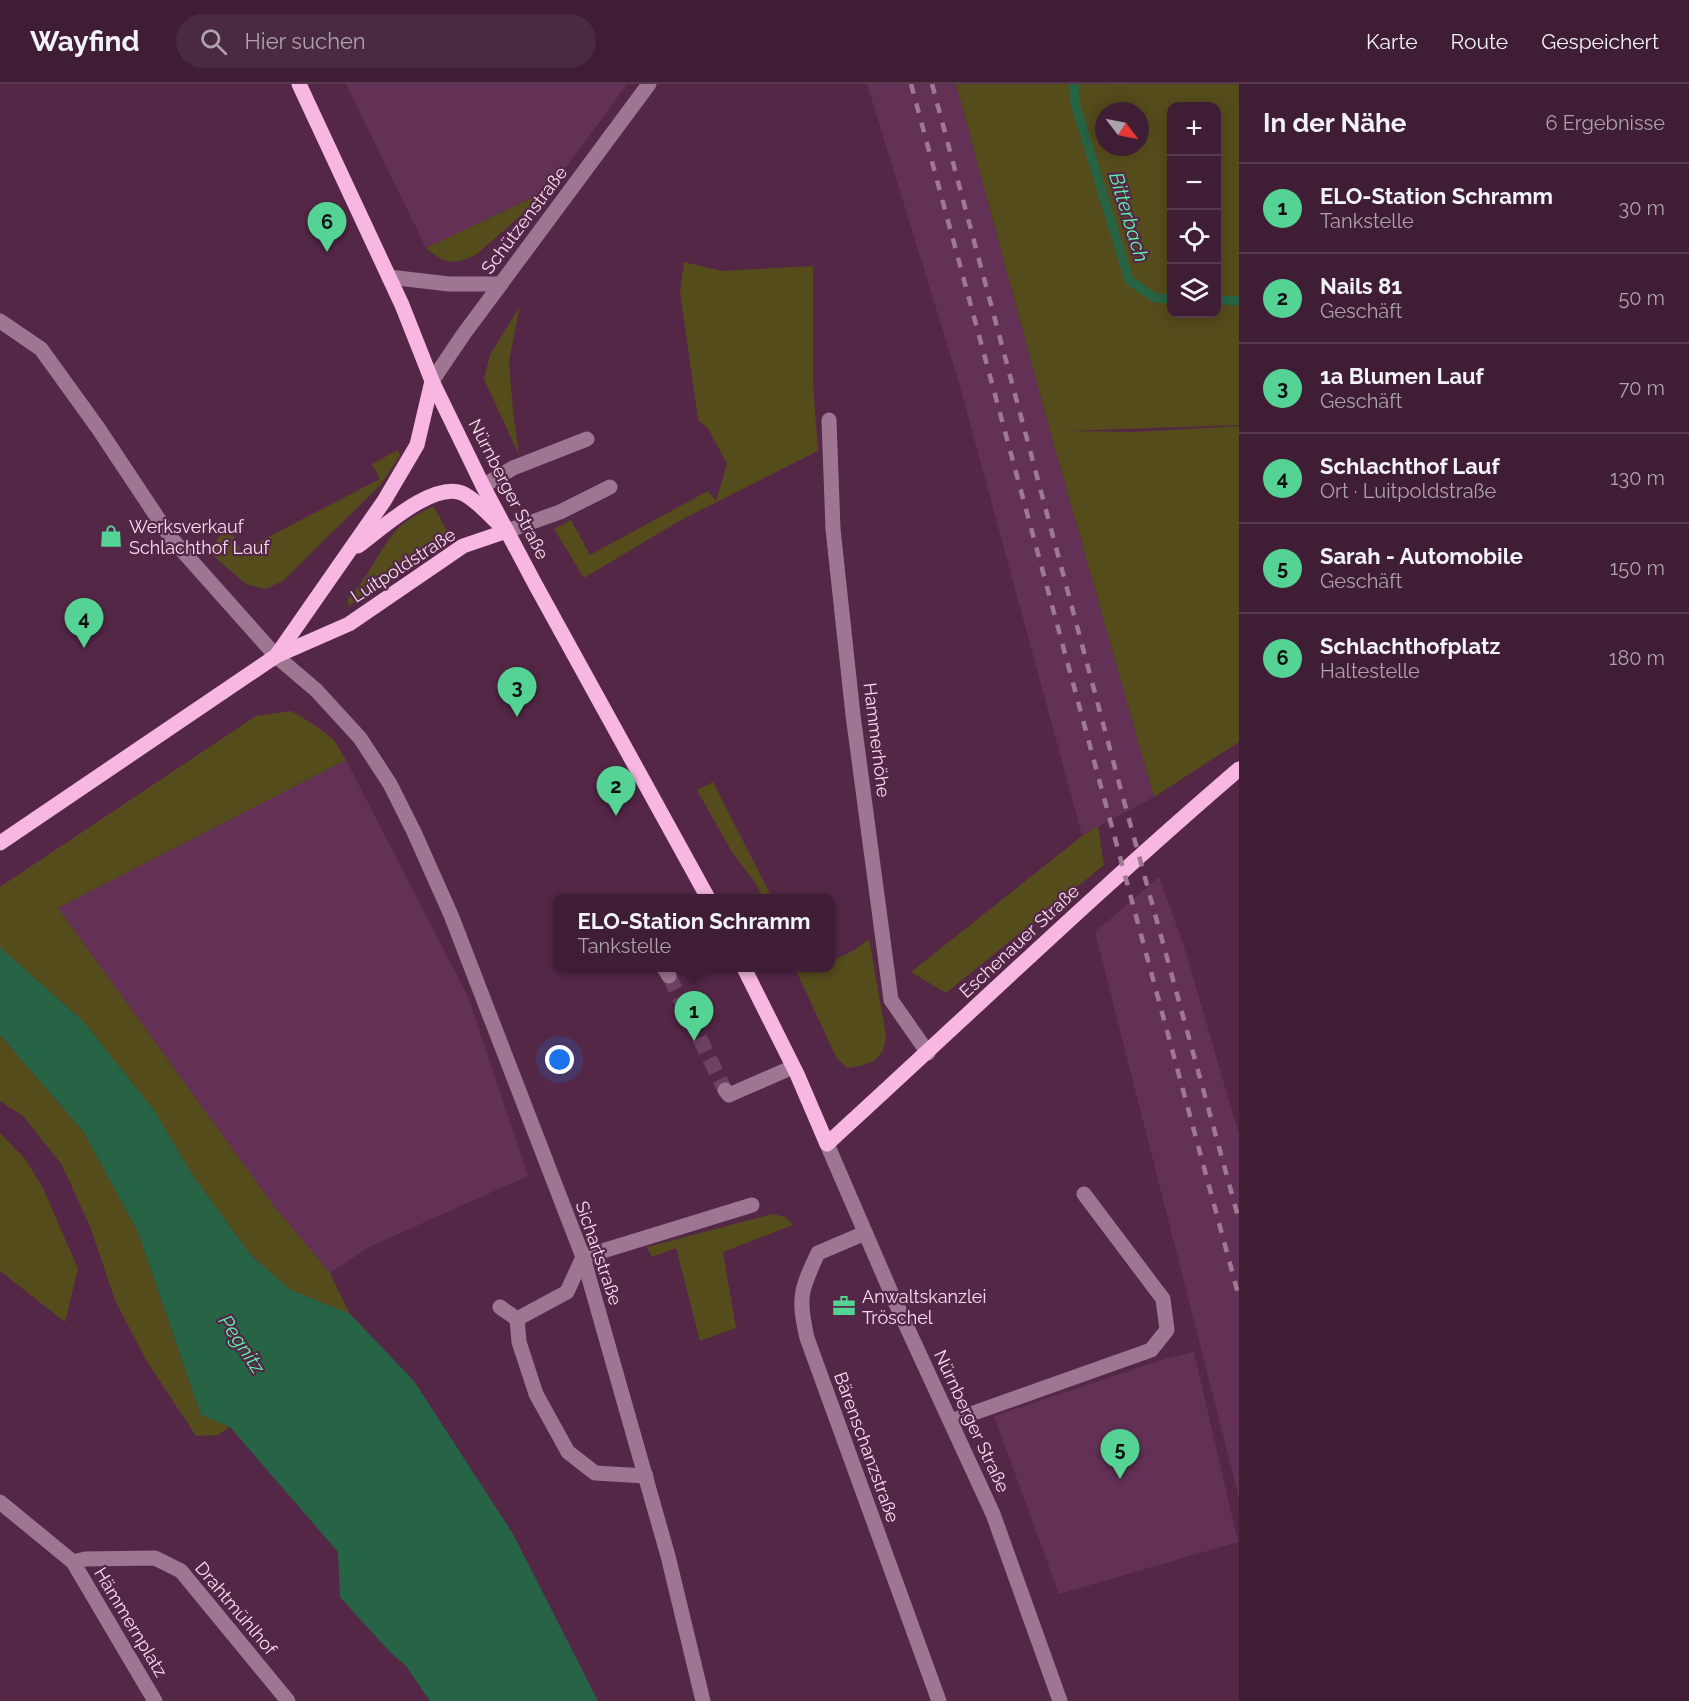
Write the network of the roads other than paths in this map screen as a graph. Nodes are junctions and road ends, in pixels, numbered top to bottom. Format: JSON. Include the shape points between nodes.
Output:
{"nodes":[{"id":1,"x":298,"y":84,"type":"edge"},
{"id":2,"x":649,"y":84,"type":"edge"},
{"id":3,"x":389,"y":277,"type":"junction"},
{"id":4,"x":501,"y":284,"type":"junction"},
{"id":5,"x":0,"y":321,"type":"edge"},
{"id":6,"x":432,"y":381,"type":"junction"},
{"id":7,"x":829,"y":420,"type":"dead end"},
{"id":8,"x":587,"y":439,"type":"dead end"},
{"id":9,"x":483,"y":486,"type":"junction"},
{"id":10,"x":610,"y":486,"type":"dead end"},
{"id":11,"x":507,"y":531,"type":"junction"},
{"id":12,"x":347,"y":554,"type":"junction"},
{"id":13,"x":276,"y":656,"type":"junction"},
{"id":14,"x":1239,"y":769,"type":"edge"},
{"id":15,"x":0,"y":843,"type":"edge"},
{"id":16,"x":706,"y":894,"type":"edge"},
{"id":17,"x":746,"y":972,"type":"edge"},
{"id":18,"x":928,"y":1053,"type":"junction"},
{"id":19,"x":793,"y":1066,"type":"junction"},
{"id":20,"x":725,"y":1090,"type":"dead end"},
{"id":21,"x":827,"y":1144,"type":"junction"},
{"id":22,"x":1084,"y":1194,"type":"dead end"},
{"id":23,"x":752,"y":1205,"type":"dead end"},
{"id":24,"x":865,"y":1233,"type":"junction"},
{"id":25,"x":582,"y":1257,"type":"junction"},
{"id":26,"x":500,"y":1307,"type":"dead end"},
{"id":27,"x":517,"y":1319,"type":"junction"},
{"id":28,"x":951,"y":1421,"type":"junction"},
{"id":29,"x":646,"y":1476,"type":"junction"},
{"id":30,"x":0,"y":1502,"type":"edge"},
{"id":31,"x":73,"y":1562,"type":"junction"},
{"id":32,"x":155,"y":1701,"type":"edge"},
{"id":33,"x":288,"y":1701,"type":"edge"},
{"id":34,"x":703,"y":1701,"type":"edge"},
{"id":35,"x":939,"y":1701,"type":"edge"},
{"id":36,"x":1060,"y":1701,"type":"edge"}],
"edges":[{"from":1,"to":3,"type":"main road","name":"Nürnberger Straße"},
{"from":2,"to":4,"type":"street","name":"Schützenstraße"},
{"from":3,"to":4,"type":"street","via":[[449,284]]},
{"from":3,"to":6,"type":"main road","name":"Nürnberger Straße"},
{"from":4,"to":6,"type":"street","name":"Schützenstraße"},
{"from":5,"to":13,"type":"street","name":"Sichartstraße","via":[[41,349],[171,538]]},
{"from":6,"to":9,"type":"main road","name":"Nürnberger Straße"},
{"from":6,"to":12,"type":"main road","name":"Luitpoldstraße","via":[[417,445]]},
{"from":7,"to":18,"type":"street","name":"Hammerhöhe","via":[[833,530],[850,692],[891,1000]]},
{"from":8,"to":9,"type":"street","via":[[513,468]]},
{"from":9,"to":11,"type":"main road","name":"Nürnberger Straße"},
{"from":10,"to":11,"type":"street","via":[[560,512]]},
{"from":11,"to":12,"type":"main road","name":"Luitpoldstraße","via":[[464,493],[440,492],[406,509]]},
{"from":11,"to":13,"type":"main road","name":"Luitpoldstraße","via":[[463,546],[349,624]]},
{"from":11,"to":16,"type":"main road","name":"Nürnberger Straße"},
{"from":12,"to":13,"type":"main road","name":"Luitpoldstraße"},
{"from":13,"to":15,"type":"main road","name":"Luitpoldstraße"},
{"from":13,"to":25,"type":"street","name":"Sichartstraße","via":[[316,690],[360,738],[390,784],[451,915]]},
{"from":14,"to":18,"type":"main road","name":"Eschenauer Straße","via":[[1149,847]]},
{"from":17,"to":19,"type":"main road","name":"Nürnberger Straße"},
{"from":18,"to":21,"type":"main road","name":"Eschenauer Straße"},
{"from":19,"to":20,"type":"street","via":[[729,1095]]},
{"from":19,"to":21,"type":"main road","name":"Nürnberger Straße"},
{"from":21,"to":24,"type":"street","name":"Nürnberger Straße"},
{"from":22,"to":28,"type":"street","via":[[1163,1299],[1167,1330],[1152,1350]]},
{"from":23,"to":25,"type":"street"},
{"from":24,"to":28,"type":"street","name":"Nürnberger Straße"},
{"from":24,"to":35,"type":"street","name":"Bärenschanzstraße","via":[[818,1253],[804,1282],[800,1308],[807,1338]]},
{"from":25,"to":27,"type":"street","via":[[567,1292]]},
{"from":25,"to":29,"type":"street","name":"Sichartstraße"},
{"from":26,"to":27,"type":"street"},
{"from":27,"to":29,"type":"street","via":[[519,1342],[536,1394],[568,1452],[595,1473]]},
{"from":28,"to":36,"type":"street","name":"Nürnberger Straße","via":[[993,1514]]},
{"from":29,"to":34,"type":"street","name":"Sichartstraße"},
{"from":30,"to":31,"type":"street"},
{"from":31,"to":32,"type":"street","name":"Hämmernplatz"},
{"from":31,"to":33,"type":"street","name":"Drahtmühlhof","via":[[155,1558],[181,1571]]}]}
